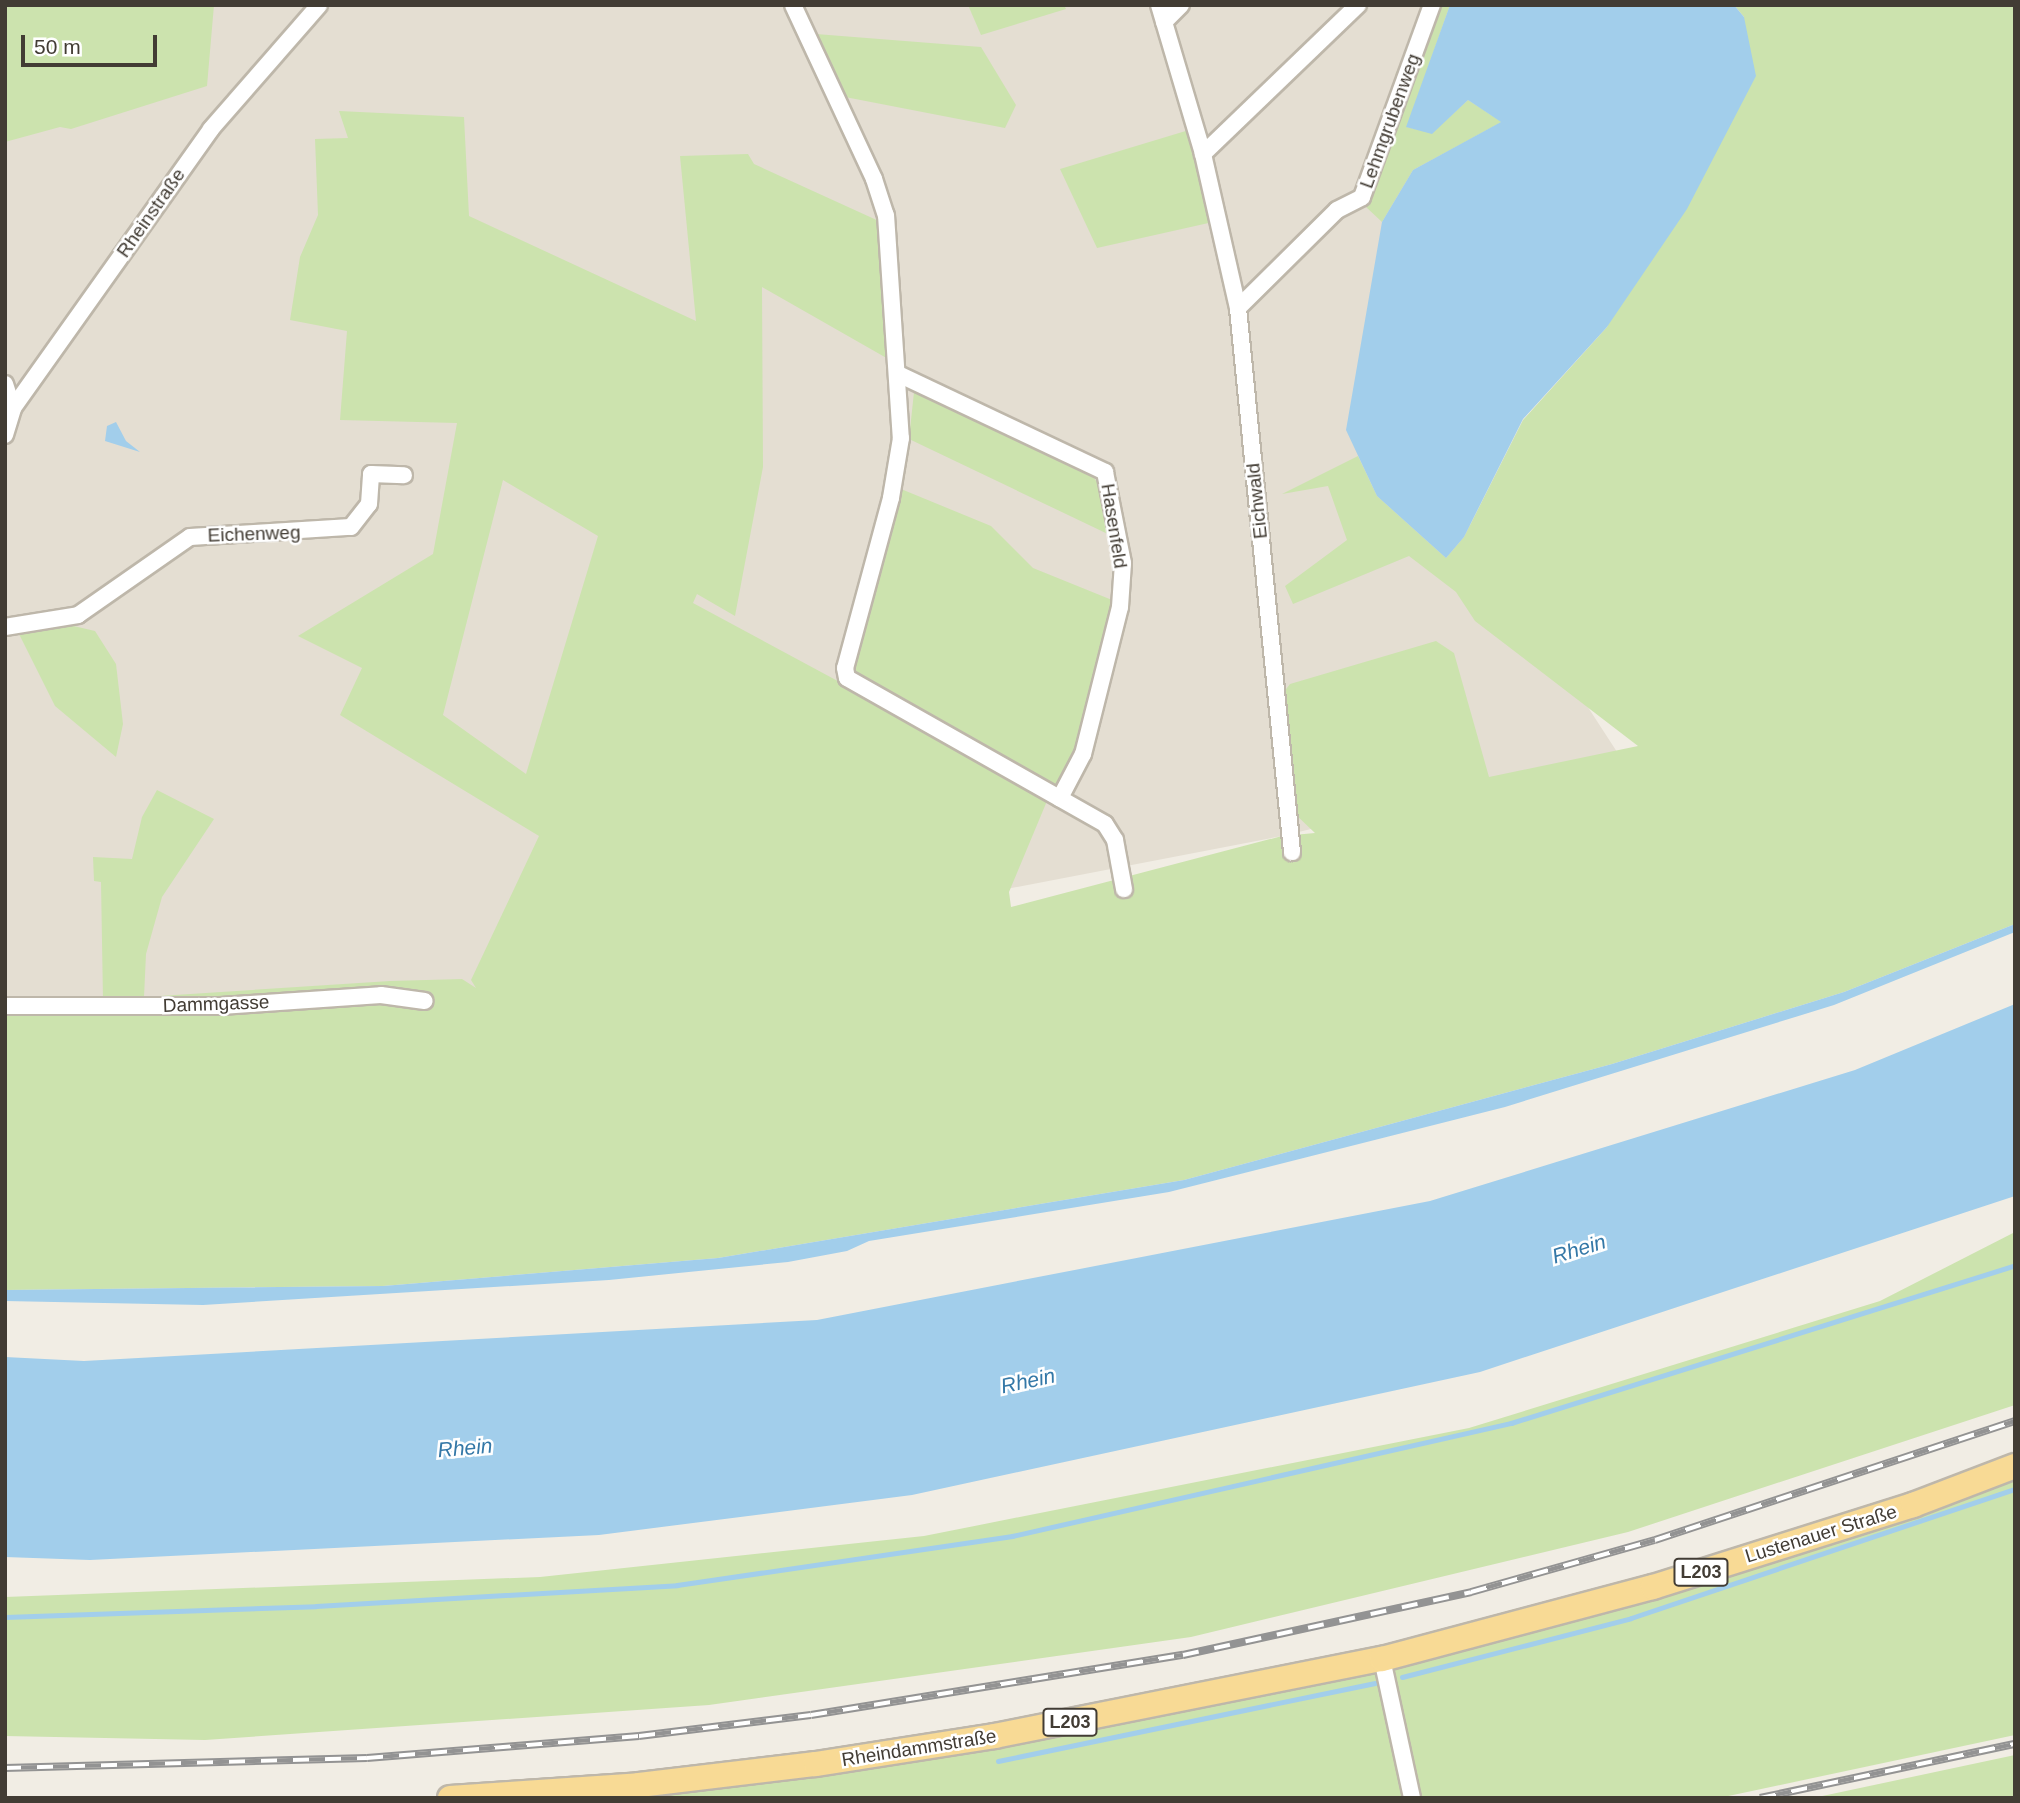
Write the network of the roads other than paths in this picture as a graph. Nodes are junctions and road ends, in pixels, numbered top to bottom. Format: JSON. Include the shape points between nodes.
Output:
{"nodes":[{"id":1,"x":300,"y":5,"type":"edge"},
{"id":2,"x":319,"y":5,"type":"edge"},
{"id":3,"x":793,"y":5,"type":"edge"},
{"id":4,"x":1159,"y":5,"type":"edge"},
{"id":5,"x":1181,"y":5,"type":"edge"},
{"id":6,"x":1357,"y":5,"type":"edge"},
{"id":7,"x":1432,"y":5,"type":"edge"},
{"id":8,"x":1164,"y":22,"type":"junction"},
{"id":9,"x":299,"y":25,"type":"junction"},
{"id":10,"x":1203,"y":154,"type":"junction"},
{"id":11,"x":1238,"y":308,"type":"junction"},
{"id":12,"x":898,"y":374,"type":"junction"},
{"id":13,"x":5,"y":384,"type":"edge"},
{"id":14,"x":13,"y":408,"type":"junction"},
{"id":15,"x":5,"y":435,"type":"edge"},
{"id":16,"x":404,"y":475,"type":"dead end"},
{"id":17,"x":5,"y":627,"type":"edge"},
{"id":18,"x":1060,"y":798,"type":"junction"},
{"id":19,"x":1292,"y":852,"type":"dead end"},
{"id":20,"x":1124,"y":889,"type":"dead end"},
{"id":21,"x":425,"y":1001,"type":"dead end"},
{"id":22,"x":5,"y":1006,"type":"edge"},
{"id":23,"x":2015,"y":1466,"type":"edge"},
{"id":24,"x":1382,"y":1659,"type":"junction"},
{"id":25,"x":450,"y":1798,"type":"edge"},
{"id":26,"x":1412,"y":1798,"type":"edge"}],
"edges":[{"from":1,"to":9,"type":"street"},
{"from":2,"to":9,"type":"street","name":"Rheinstraße"},
{"from":3,"to":12,"type":"street","via":[[874,179],[886,215]]},
{"from":4,"to":8,"type":"street","name":"Eichwald"},
{"from":5,"to":8,"type":"street"},
{"from":6,"to":10,"type":"street"},
{"from":7,"to":11,"type":"street","name":"Lehmgrubenweg","via":[[1362,197],[1337,210]]},
{"from":8,"to":10,"type":"street","name":"Eichwald"},
{"from":9,"to":14,"type":"street","name":"Rheinstraße","via":[[211,129]]},
{"from":10,"to":11,"type":"street","name":"Eichwald"},
{"from":11,"to":19,"type":"street","name":"Eichwald"},
{"from":12,"to":18,"type":"street","via":[[901,438],[891,498],[845,668],[847,678]]},
{"from":12,"to":18,"type":"street","name":"Hasenfeld","via":[[1105,472],[1123,563],[1120,607],[1083,754]]},
{"from":13,"to":14,"type":"street"},
{"from":14,"to":15,"type":"street","name":"Rheinstraße"},
{"from":16,"to":17,"type":"street","name":"Eichenweg","via":[[370,474],[369,504],[351,527],[190,537],[78,615]]},
{"from":18,"to":20,"type":"street","via":[[1105,824],[1115,840]]},
{"from":21,"to":22,"type":"street","name":"Dammgasse","via":[[381,995],[221,1006]]},
{"from":23,"to":24,"type":"main road","name":"Lustenauer Straße","number":"L203","via":[[1913,1505],[1653,1587]]},
{"from":24,"to":25,"type":"main road","name":"Rheindammstraße","number":"L203","via":[[1007,1734],[816,1764],[639,1785]]},
{"from":24,"to":26,"type":"street"}]}
